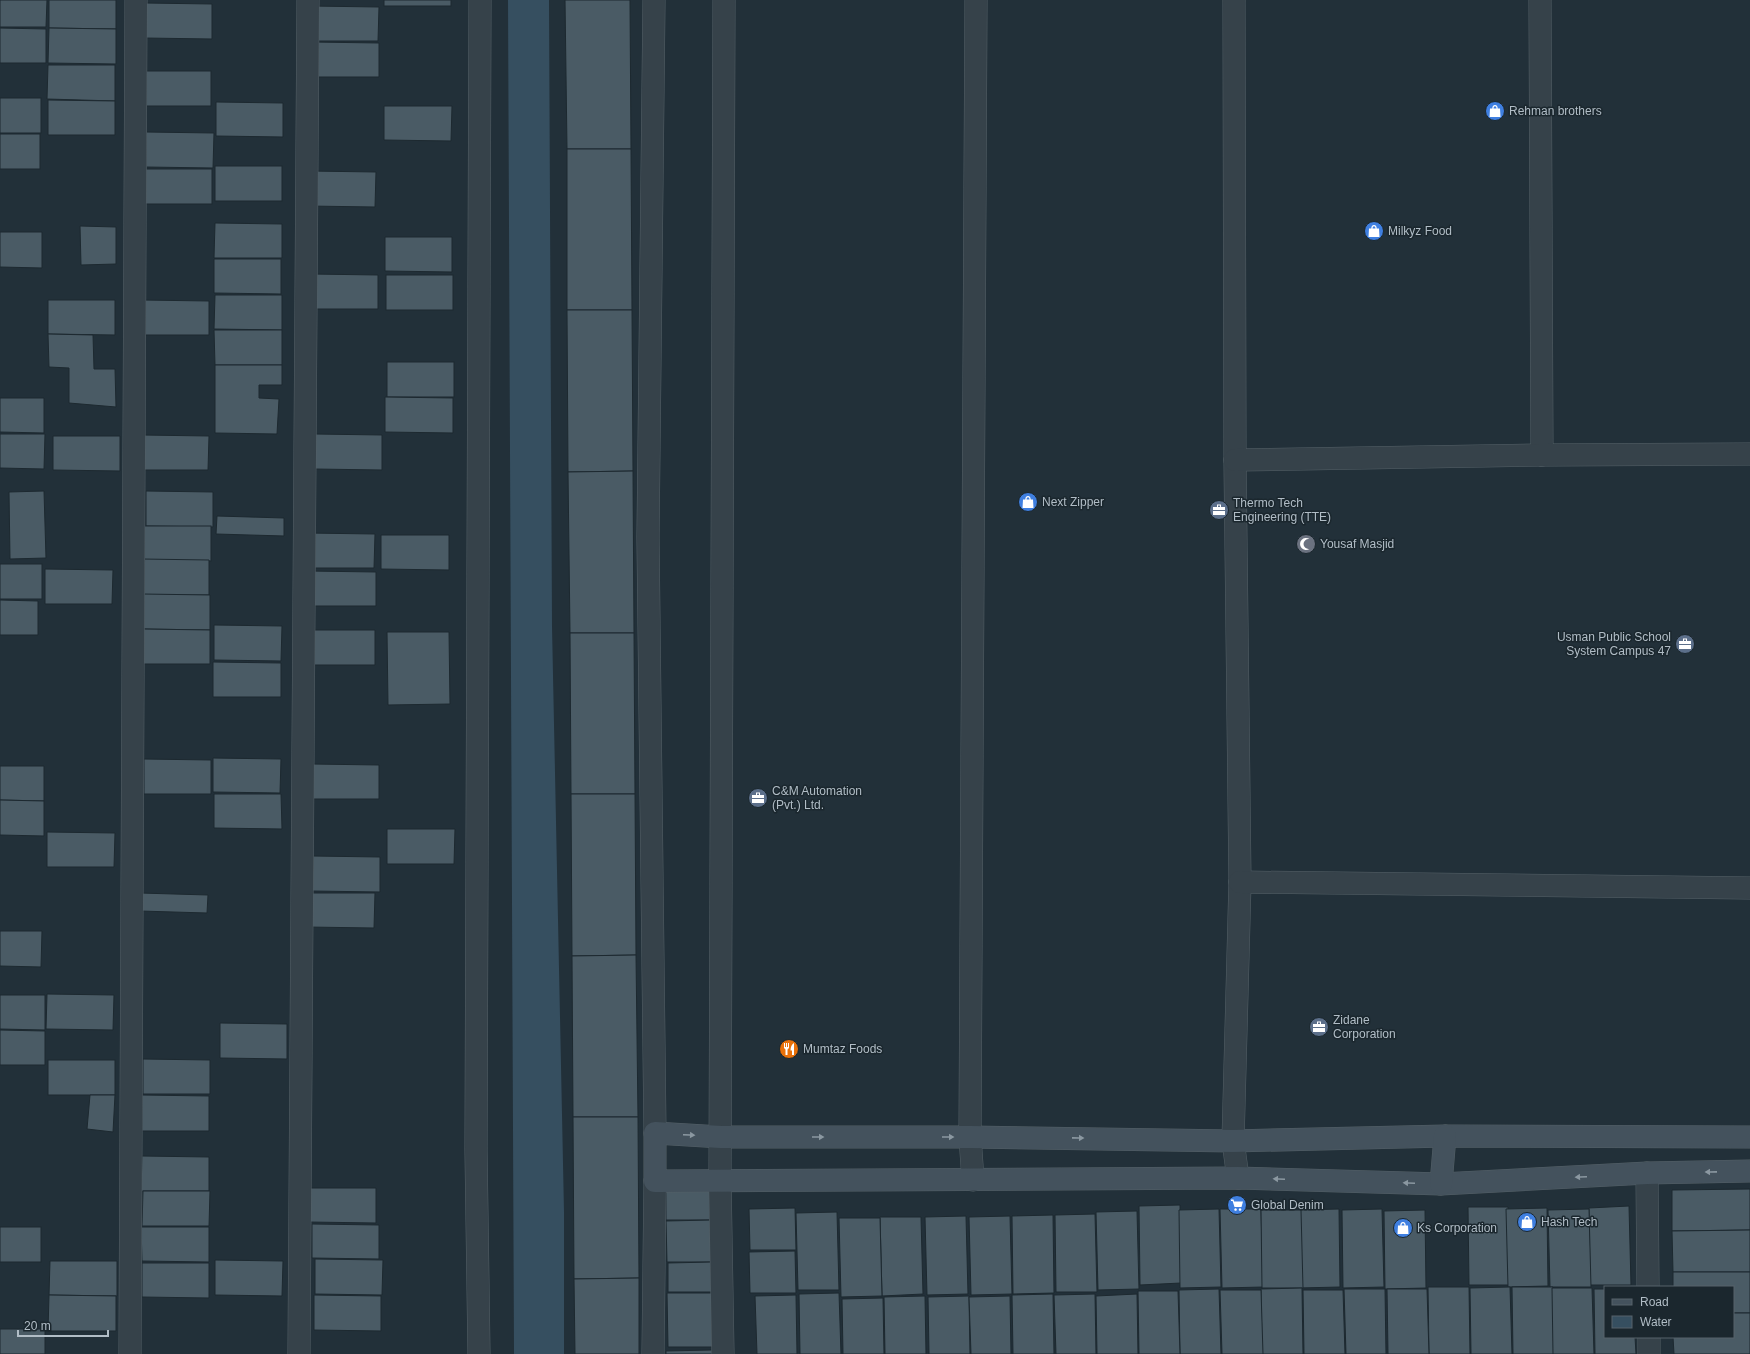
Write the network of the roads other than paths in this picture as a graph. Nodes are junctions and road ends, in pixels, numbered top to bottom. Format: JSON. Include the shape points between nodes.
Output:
{"nodes":[{"id":1,"x":136,"y":0,"type":"edge"},
{"id":2,"x":308,"y":0,"type":"edge"},
{"id":3,"x":480,"y":0,"type":"edge"},
{"id":4,"x":654,"y":0,"type":"edge"},
{"id":5,"x":724,"y":0,"type":"edge"},
{"id":6,"x":976,"y":0,"type":"edge"},
{"id":7,"x":1234,"y":0,"type":"edge"},
{"id":8,"x":1540,"y":0,"type":"edge"},
{"id":9,"x":1750,"y":454,"type":"edge"},
{"id":10,"x":1542,"y":455,"type":"junction"},
{"id":11,"x":1235,"y":460,"type":"junction"},
{"id":12,"x":1240,"y":882,"type":"junction"},
{"id":13,"x":1750,"y":888,"type":"edge"},
{"id":14,"x":655,"y":1133,"type":"junction"},
{"id":15,"x":1445,"y":1136,"type":"junction"},
{"id":16,"x":721,"y":1137,"type":"junction"},
{"id":17,"x":970,"y":1137,"type":"junction"},
{"id":18,"x":1750,"y":1137,"type":"edge"},
{"id":19,"x":1233,"y":1141,"type":"junction"},
{"id":20,"x":1750,"y":1171,"type":"edge"},
{"id":21,"x":1647,"y":1173,"type":"junction"},
{"id":22,"x":1238,"y":1178,"type":"junction"},
{"id":23,"x":720,"y":1180,"type":"junction"},
{"id":24,"x":973,"y":1180,"type":"junction"},
{"id":25,"x":655,"y":1181,"type":"junction"},
{"id":26,"x":1441,"y":1184,"type":"junction"},
{"id":27,"x":1648,"y":1286,"type":"edge"},
{"id":28,"x":1649,"y":1338,"type":"edge"},
{"id":29,"x":130,"y":1354,"type":"edge"},
{"id":30,"x":299,"y":1354,"type":"edge"},
{"id":31,"x":479,"y":1354,"type":"edge"},
{"id":32,"x":653,"y":1354,"type":"edge"},
{"id":33,"x":723,"y":1354,"type":"edge"},
{"id":34,"x":1649,"y":1354,"type":"edge"}],
"edges":[{"from":1,"to":29,"type":"street"},
{"from":2,"to":30,"type":"street"},
{"from":3,"to":31,"type":"street","via":[[476,1126]]},
{"from":4,"to":14,"type":"street","via":[[648,537]]},
{"from":5,"to":16,"type":"street"},
{"from":6,"to":17,"type":"street"},
{"from":7,"to":11,"type":"street"},
{"from":8,"to":10,"type":"street"},
{"from":9,"to":10,"type":"street"},
{"from":10,"to":11,"type":"street"},
{"from":11,"to":12,"type":"street"},
{"from":12,"to":13,"type":"street"},
{"from":12,"to":19,"type":"street"},
{"from":14,"to":16,"type":"street","one_way":true},
{"from":14,"to":25,"type":"street"},
{"from":15,"to":18,"type":"street"},
{"from":15,"to":19,"type":"street"},
{"from":15,"to":26,"type":"street"},
{"from":16,"to":17,"type":"street","one_way":true},
{"from":16,"to":23,"type":"street"},
{"from":17,"to":19,"type":"street","one_way":true},
{"from":17,"to":24,"type":"street"},
{"from":19,"to":22,"type":"street"},
{"from":20,"to":21,"type":"street","one_way":true},
{"from":21,"to":26,"type":"street","one_way":true},
{"from":21,"to":27,"type":"street"},
{"from":22,"to":24,"type":"street"},
{"from":26,"to":22,"type":"street","one_way":true},
{"from":23,"to":24,"type":"street"},
{"from":23,"to":25,"type":"street"},
{"from":23,"to":33,"type":"street"},
{"from":25,"to":32,"type":"street"},
{"from":28,"to":34,"type":"street"}]}
